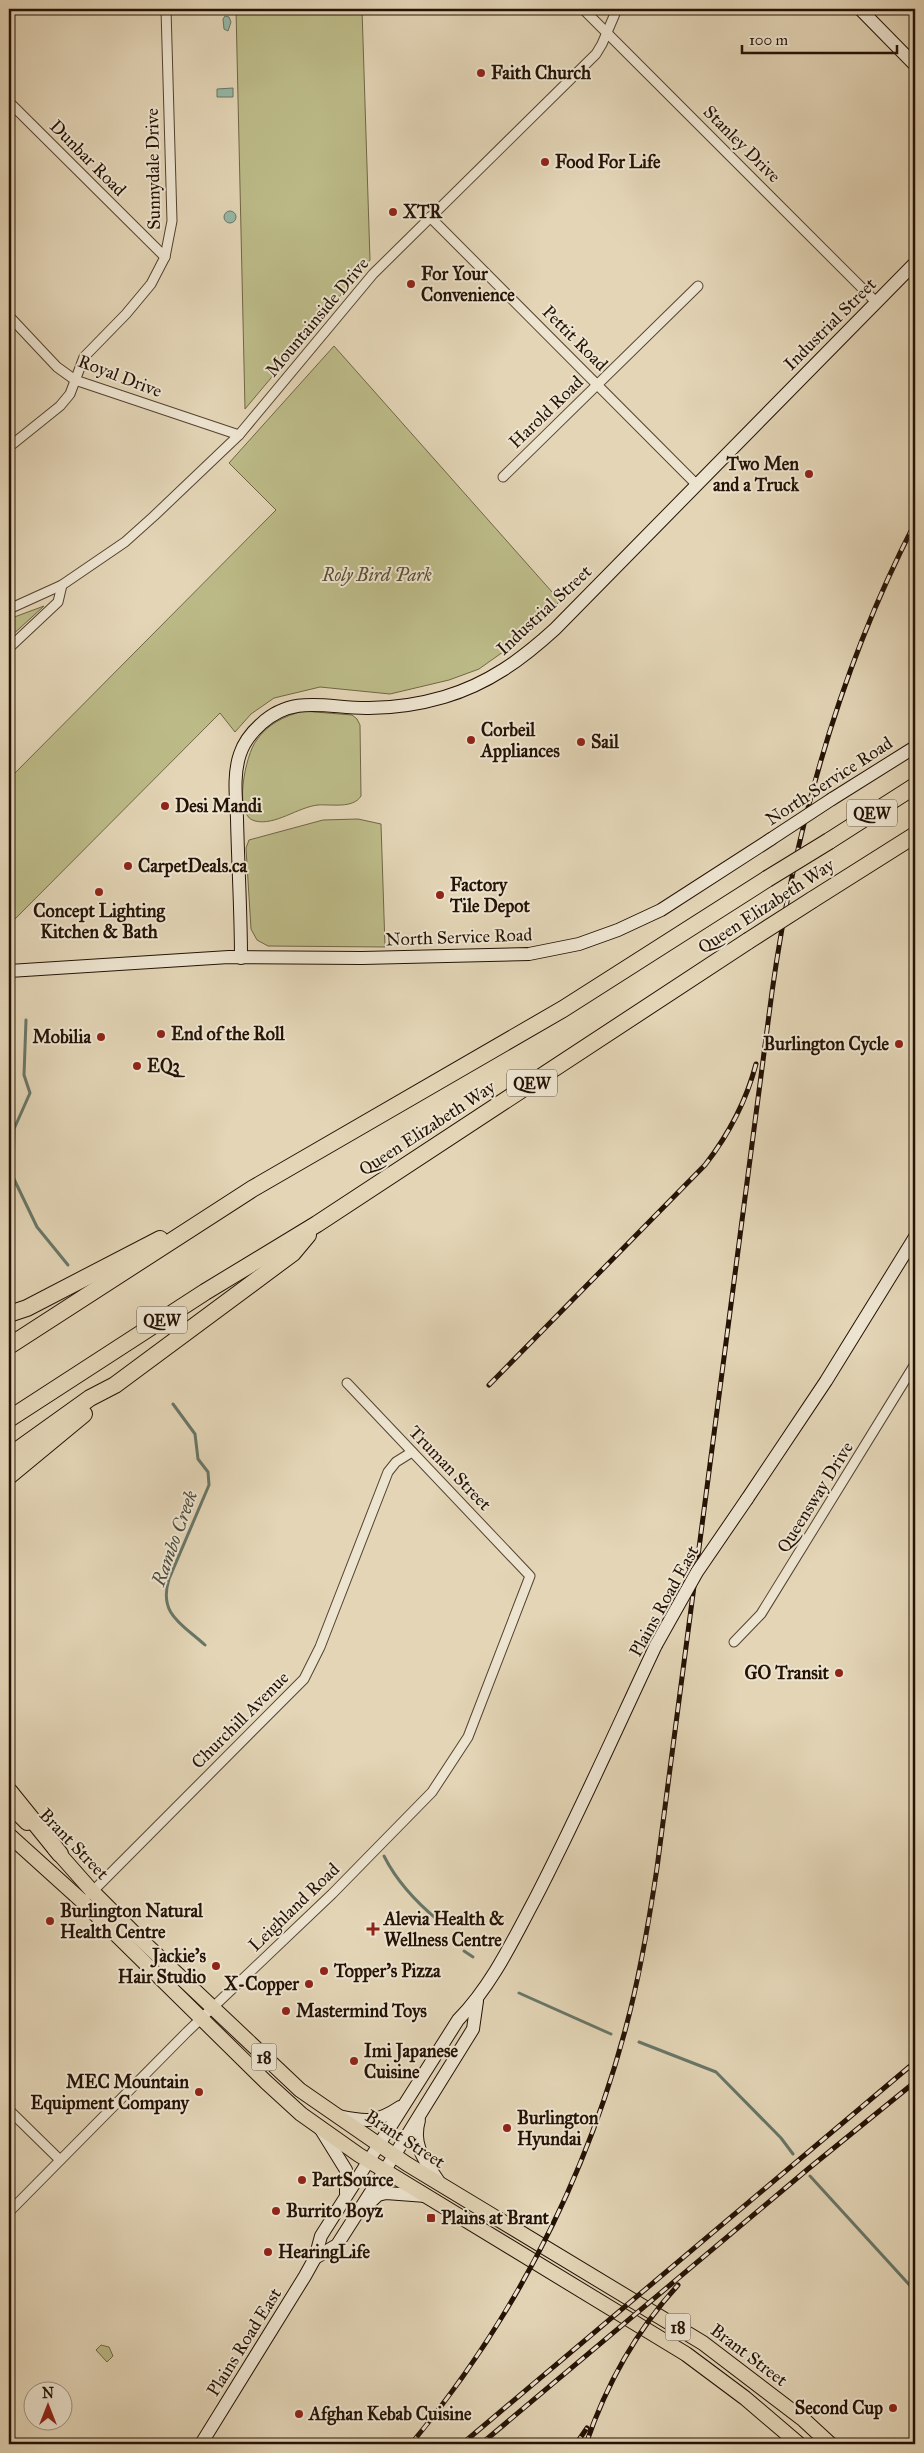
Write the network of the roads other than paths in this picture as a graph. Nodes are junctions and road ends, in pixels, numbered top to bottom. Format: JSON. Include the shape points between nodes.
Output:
{"nodes":[{"id":1,"x":166,"y":9,"type":"edge"},
{"id":2,"x":583,"y":9,"type":"edge"},
{"id":3,"x":617,"y":9,"type":"edge"},
{"id":4,"x":860,"y":9,"type":"edge"},
{"id":5,"x":607,"y":32,"type":"junction"},
{"id":6,"x":915,"y":65,"type":"edge"},
{"id":7,"x":9,"y":102,"type":"edge"},
{"id":8,"x":430,"y":217,"type":"junction"},
{"id":9,"x":165,"y":257,"type":"junction"},
{"id":10,"x":915,"y":262,"type":"edge"},
{"id":11,"x":698,"y":286,"type":"dead end"},
{"id":12,"x":877,"y":303,"type":"junction"},
{"id":13,"x":9,"y":316,"type":"edge"},
{"id":14,"x":75,"y":380,"type":"junction"},
{"id":15,"x":598,"y":384,"type":"junction"},
{"id":16,"x":239,"y":435,"type":"junction"},
{"id":17,"x":9,"y":447,"type":"edge"},
{"id":18,"x":502,"y":477,"type":"dead end"},
{"id":19,"x":696,"y":484,"type":"junction"},
{"id":20,"x":62,"y":585,"type":"junction"},
{"id":21,"x":9,"y":609,"type":"edge"},
{"id":22,"x":9,"y":648,"type":"edge"},
{"id":23,"x":915,"y":747,"type":"edge"},
{"id":24,"x":915,"y":786,"type":"edge"},
{"id":25,"x":915,"y":835,"type":"edge"},
{"id":26,"x":241,"y":958,"type":"junction"},
{"id":27,"x":9,"y":971,"type":"edge"},
{"id":28,"x":252,"y":1189,"type":"junction"},
{"id":29,"x":316,"y":1224,"type":"junction"},
{"id":30,"x":915,"y":1237,"type":"edge"},
{"id":31,"x":9,"y":1314,"type":"edge"},
{"id":32,"x":9,"y":1346,"type":"edge"},
{"id":33,"x":915,"y":1364,"type":"edge"},
{"id":34,"x":347,"y":1383,"type":"dead end"},
{"id":35,"x":115,"y":1385,"type":"junction"},
{"id":36,"x":9,"y":1419,"type":"edge"},
{"id":37,"x":412,"y":1452,"type":"junction"},
{"id":38,"x":9,"y":1456,"type":"edge"},
{"id":39,"x":9,"y":1476,"type":"edge"},
{"id":40,"x":530,"y":1576,"type":"joint"},
{"id":41,"x":734,"y":1642,"type":"dead end"},
{"id":42,"x":9,"y":1791,"type":"edge"},
{"id":43,"x":9,"y":1805,"type":"edge"},
{"id":44,"x":9,"y":1835,"type":"edge"},
{"id":45,"x":60,"y":1854,"type":"junction"},
{"id":46,"x":87,"y":1896,"type":"junction"},
{"id":47,"x":477,"y":2001,"type":"junction"},
{"id":48,"x":215,"y":2007,"type":"junction"},
{"id":49,"x":202,"y":2019,"type":"junction"},
{"id":50,"x":406,"y":2103,"type":"junction"},
{"id":51,"x":9,"y":2110,"type":"edge"},
{"id":52,"x":421,"y":2112,"type":"junction"},
{"id":53,"x":333,"y":2114,"type":"junction"},
{"id":54,"x":320,"y":2128,"type":"junction"},
{"id":55,"x":379,"y":2145,"type":"junction"},
{"id":56,"x":394,"y":2155,"type":"junction"},
{"id":57,"x":60,"y":2160,"type":"junction"},
{"id":58,"x":369,"y":2161,"type":"junction"},
{"id":59,"x":384,"y":2170,"type":"junction"},
{"id":60,"x":441,"y":2185,"type":"junction"},
{"id":61,"x":346,"y":2196,"type":"junction"},
{"id":62,"x":427,"y":2196,"type":"junction"},
{"id":63,"x":9,"y":2212,"type":"edge"},
{"id":64,"x":356,"y":2214,"type":"junction"},
{"id":65,"x":315,"y":2258,"type":"junction"},
{"id":66,"x":201,"y":2444,"type":"edge"},
{"id":67,"x":799,"y":2444,"type":"edge"},
{"id":68,"x":830,"y":2444,"type":"edge"}],
"edges":[{"from":1,"to":9,"type":"street","name":"Sunnydale Drive","via":[[172,221]]},
{"from":2,"to":5,"type":"street","name":"Stanley Drive"},
{"from":3,"to":5,"type":"street","name":"Mountainside Drive"},
{"from":4,"to":6,"type":"street"},
{"from":5,"to":8,"type":"street","name":"Mountainside Drive","via":[[596,54]]},
{"from":5,"to":12,"type":"street","name":"Stanley Drive"},
{"from":7,"to":9,"type":"street","name":"Dunbar Road"},
{"from":8,"to":15,"type":"street","name":"Pettit Road"},
{"from":8,"to":16,"type":"street","name":"Mountainside Drive","via":[[373,274]]},
{"from":9,"to":14,"type":"street","name":"Sunnydale Drive","via":[[151,284],[84,357]]},
{"from":10,"to":12,"type":"street","name":"Industrial Street"},
{"from":11,"to":15,"type":"street","name":"Harold Road"},
{"from":12,"to":19,"type":"street","name":"Industrial Street"},
{"from":13,"to":14,"type":"street","name":"Royal Drive","via":[[57,367]]},
{"from":14,"to":16,"type":"street","name":"Royal Drive"},
{"from":14,"to":17,"type":"street","name":"Sunnydale Drive","via":[[70,394],[60,406]]},
{"from":15,"to":18,"type":"street","name":"Harold Road"},
{"from":15,"to":19,"type":"street","name":"Pettit Road"},
{"from":16,"to":20,"type":"street","name":"Mountainside Drive","via":[[125,542]]},
{"from":19,"to":26,"type":"street","name":"Industrial Street","via":[[555,629],[504,672],[472,688],[407,705],[368,708],[312,703],[294,705],[267,718],[251,733],[240,753],[237,767]]},
{"from":20,"to":21,"type":"street","name":"Mountainside Drive"},
{"from":20,"to":22,"type":"street","via":[[58,602]]},
{"from":23,"to":26,"type":"street","name":"North Service Road","bridge":true,"via":[[661,910],[579,944],[528,954]]},
{"from":24,"to":28,"type":"highway","name":"Queen Elizabeth Way","number":"QEW","bridge":true,"via":[[563,1009]]},
{"from":25,"to":29,"type":"highway","name":"Queen Elizabeth Way","number":"QEW","bridge":true},
{"from":26,"to":27,"type":"street","name":"North Service Road"},
{"from":28,"to":31,"type":"highway"},
{"from":28,"to":32,"type":"highway","name":"Queen Elizabeth Way","number":"QEW"},
{"from":29,"to":35,"type":"highway","via":[[293,1253]]},
{"from":29,"to":36,"type":"highway","name":"Queen Elizabeth Way","number":"QEW"},
{"from":30,"to":47,"type":"street","name":"Plains Road East","bridge":true,"via":[[826,1381],[697,1572],[656,1646],[550,1871]]},
{"from":33,"to":41,"type":"street","name":"Queensway Drive","via":[[761,1614]]},
{"from":34,"to":37,"type":"street","name":"Truman Street"},
{"from":35,"to":38,"type":"highway","via":[[90,1398]]},
{"from":35,"to":39,"type":"highway"},
{"from":37,"to":40,"type":"street","name":"Truman Street"},
{"from":37,"to":46,"type":"street","name":"Churchill Avenue","via":[[396,1462],[388,1472],[320,1647],[304,1679]]},
{"from":40,"to":48,"type":"street","name":"Leighland Road","via":[[468,1737],[446,1774],[416,1810]]},
{"from":42,"to":45,"type":"highway"},
{"from":43,"to":45,"type":"main road","name":"Brant Street","number":"18"},
{"from":44,"to":46,"type":"main road","name":"Brant Street","number":"18"},
{"from":45,"to":46,"type":"main road","name":"Brant Street","number":"18"},
{"from":46,"to":48,"type":"main road","name":"Brant Street","number":"18"},
{"from":46,"to":49,"type":"main road","name":"Brant Street","number":"18"},
{"from":47,"to":50,"type":"street","name":"Plains Road East","via":[[458,2020]]},
{"from":47,"to":52,"type":"street","name":"Plains Road East","via":[[472,2029]]},
{"from":48,"to":49,"type":"street","name":"Leighland Road"},
{"from":48,"to":53,"type":"main road","name":"Brant Street","number":"18","via":[[283,2075]]},
{"from":49,"to":54,"type":"main road","name":"Brant Street","number":"18","via":[[289,2104]]},
{"from":49,"to":57,"type":"street","name":"Leighland Road"},
{"from":50,"to":53,"type":"street","via":[[377,2120],[356,2120]]},
{"from":50,"to":55,"type":"street","name":"Plains Road East"},
{"from":51,"to":57,"type":"street"},
{"from":52,"to":56,"type":"street","name":"Plains Road East"},
{"from":52,"to":60,"type":"street","via":[[416,2145]]},
{"from":53,"to":55,"type":"main road","name":"Brant Street","number":"18"},
{"from":54,"to":58,"type":"main road","name":"Brant Street","number":"18"},
{"from":54,"to":61,"type":"street","via":[[346,2170]]},
{"from":55,"to":56,"type":"main road","name":"Brant Street","number":"18"},
{"from":55,"to":58,"type":"street","name":"Plains Road East"},
{"from":56,"to":59,"type":"street","name":"Plains Road East"},
{"from":56,"to":60,"type":"main road","name":"Brant Street","number":"18"},
{"from":57,"to":63,"type":"street","name":"Leighland Road"},
{"from":58,"to":59,"type":"main road","name":"Brant Street","number":"18"},
{"from":58,"to":61,"type":"street","name":"Plains Road East"},
{"from":59,"to":62,"type":"main road","name":"Brant Street","number":"18"},
{"from":59,"to":64,"type":"street","name":"Plains Road East"},
{"from":60,"to":68,"type":"main road","name":"Brant Street","number":"18","via":[[703,2344],[804,2420]]},
{"from":61,"to":65,"type":"street","name":"Plains Road East","via":[[321,2236]]},
{"from":62,"to":64,"type":"street","via":[[378,2195]]},
{"from":62,"to":67,"type":"main road","name":"Brant Street","number":"18","via":[[686,2354],[739,2392]]},
{"from":64,"to":65,"type":"street","name":"Plains Road East","via":[[337,2245]]},
{"from":65,"to":66,"type":"street","name":"Plains Road East"}]}
